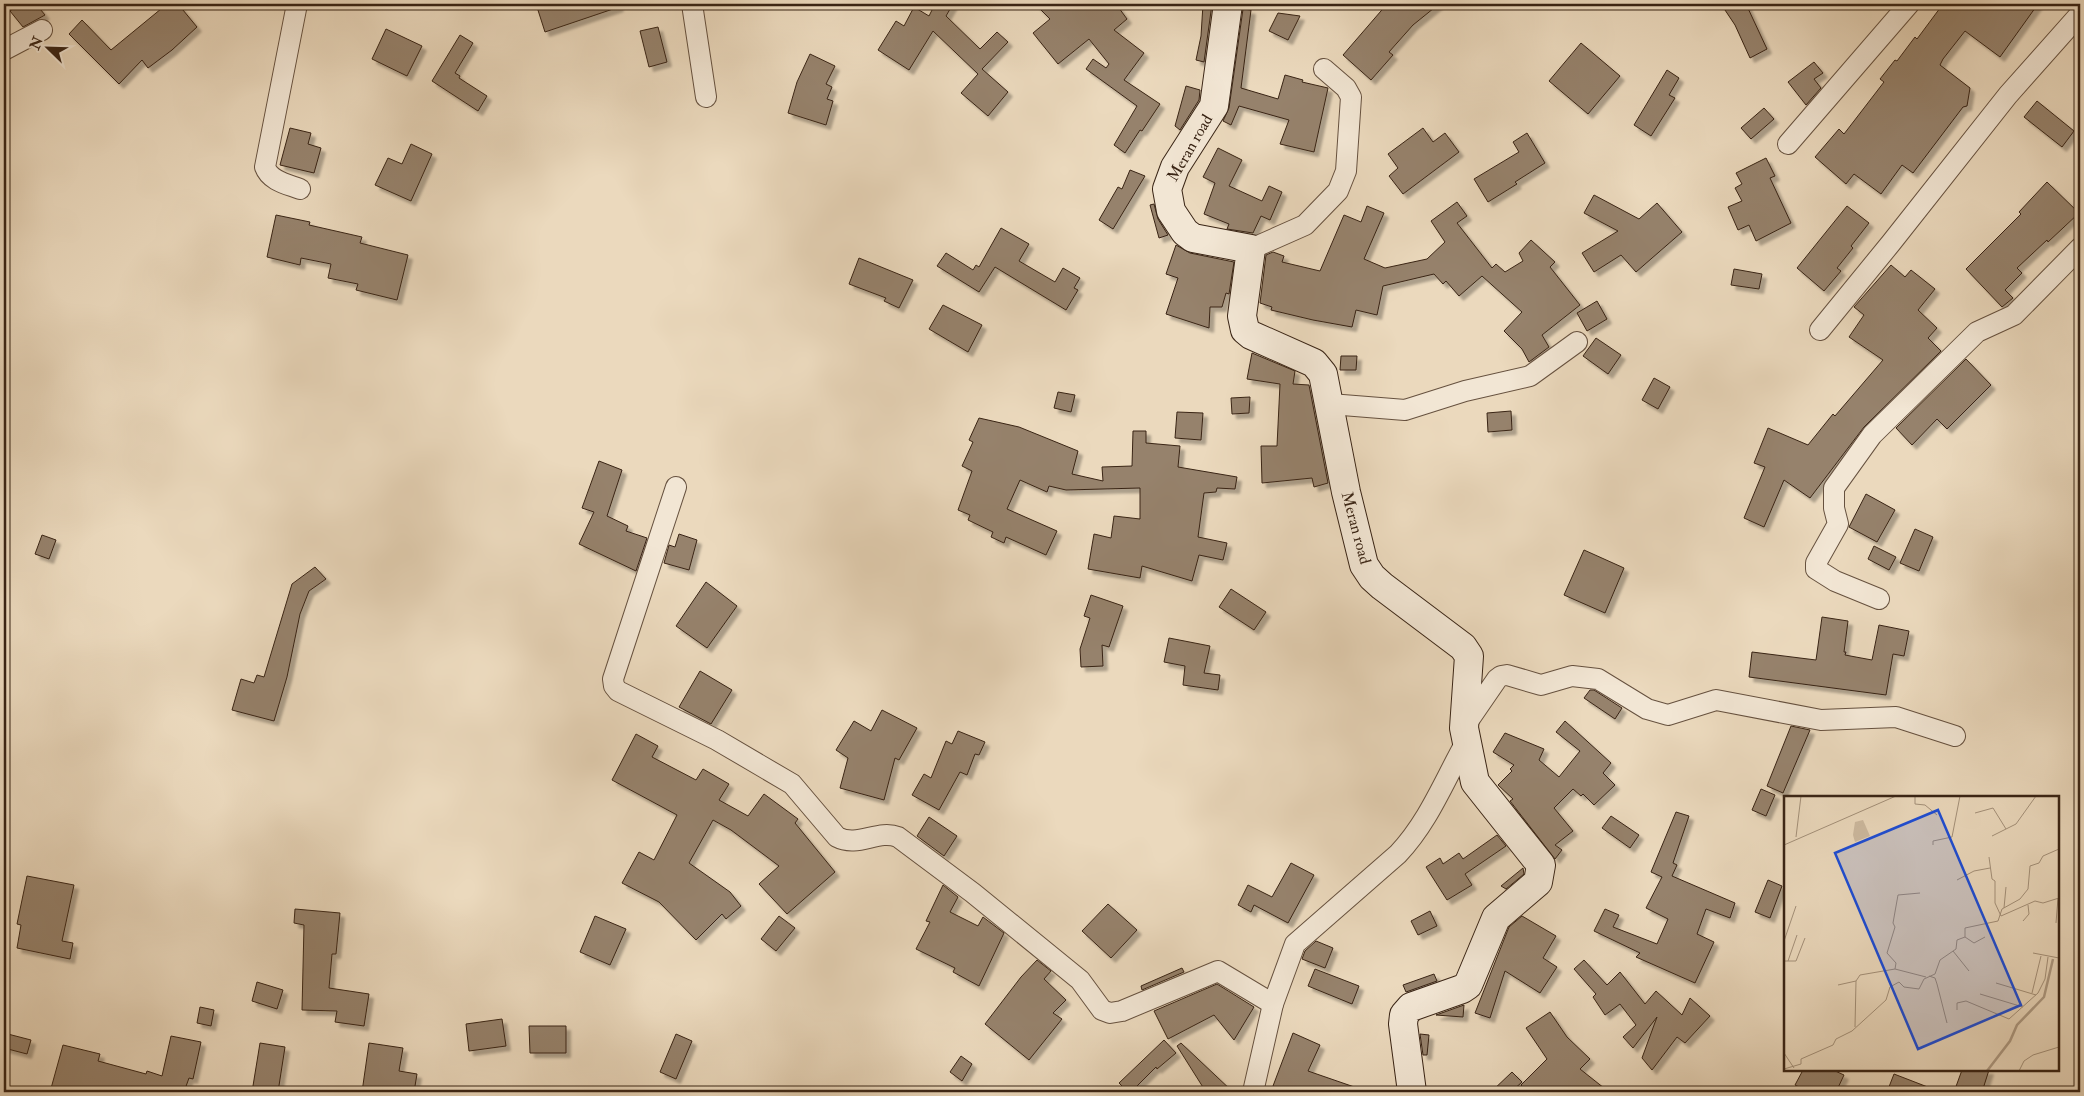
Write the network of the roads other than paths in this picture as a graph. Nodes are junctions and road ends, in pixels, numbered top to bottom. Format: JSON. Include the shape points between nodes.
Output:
{"nodes":[{"id":1,"x":297,"y":4,"type":"edge"},
{"id":2,"x":692,"y":4,"type":"edge"},
{"id":3,"x":1228,"y":4,"type":"edge"},
{"id":4,"x":1909,"y":4,"type":"edge"},
{"id":5,"x":2080,"y":14,"type":"edge"},
{"id":6,"x":42,"y":30,"type":"dead end"},
{"id":7,"x":4,"y":50,"type":"edge"},
{"id":8,"x":1324,"y":70,"type":"dead end"},
{"id":9,"x":706,"y":97,"type":"dead end"},
{"id":10,"x":1788,"y":144,"type":"dead end"},
{"id":11,"x":300,"y":189,"type":"dead end"},
{"id":12,"x":2080,"y":248,"type":"edge"},
{"id":13,"x":1251,"y":249,"type":"junction"},
{"id":14,"x":1820,"y":330,"type":"dead end"},
{"id":15,"x":1577,"y":342,"type":"dead end"},
{"id":16,"x":1330,"y":404,"type":"junction"},
{"id":17,"x":676,"y":486,"type":"dead end"},
{"id":18,"x":1880,"y":599,"type":"dead end"},
{"id":19,"x":1465,"y":735,"type":"junction"},
{"id":20,"x":1955,"y":736,"type":"dead end"},
{"id":21,"x":1273,"y":1004,"type":"junction"},
{"id":22,"x":1253,"y":1092,"type":"edge"},
{"id":23,"x":1412,"y":1092,"type":"edge"}],
"edges":[{"from":1,"to":11,"type":"street","via":[[265,166],[273,178]]},
{"from":2,"to":9,"type":"street"},
{"from":3,"to":13,"type":"street","name":"Meran road","via":[[1214,106],[1175,167],[1167,189],[1171,211],[1184,232],[1193,238]]},
{"from":4,"to":10,"type":"street"},
{"from":5,"to":14,"type":"street","via":[[2008,94]]},
{"from":6,"to":7,"type":"street"},
{"from":8,"to":13,"type":"street","via":[[1346,88],[1351,97],[1346,171],[1341,184],[1305,224]]},
{"from":12,"to":18,"type":"street","via":[[2014,315],[1977,332],[1872,434],[1834,488],[1838,524],[1816,563],[1816,569],[1835,581]]},
{"from":13,"to":16,"type":"street","name":"Meran road","via":[[1242,316],[1245,330],[1314,363],[1323,374]]},
{"from":15,"to":16,"type":"street","via":[[1530,376],[1465,391],[1405,410]]},
{"from":16,"to":19,"type":"street","name":"Meran road","via":[[1346,492],[1364,565],[1382,586],[1463,647],[1469,656]]},
{"from":17,"to":21,"type":"street","via":[[612,679],[618,691],[717,740],[792,784],[837,836],[846,841],[890,834],[898,837],[1080,980],[1102,1010],[1110,1013],[1122,1011],[1218,971]]},
{"from":19,"to":20,"type":"street","via":[[1497,679],[1507,675],[1541,686],[1572,676],[1598,678],[1647,709],[1668,715],[1716,700],[1821,720],[1896,717]]},
{"from":19,"to":21,"type":"street","via":[[1432,810],[1413,838],[1295,944]]},
{"from":19,"to":23,"type":"street","name":"Meran road","via":[[1475,782],[1542,865],[1538,882],[1496,918],[1468,985],[1411,1007],[1404,1015]]},
{"from":21,"to":22,"type":"street"}]}
